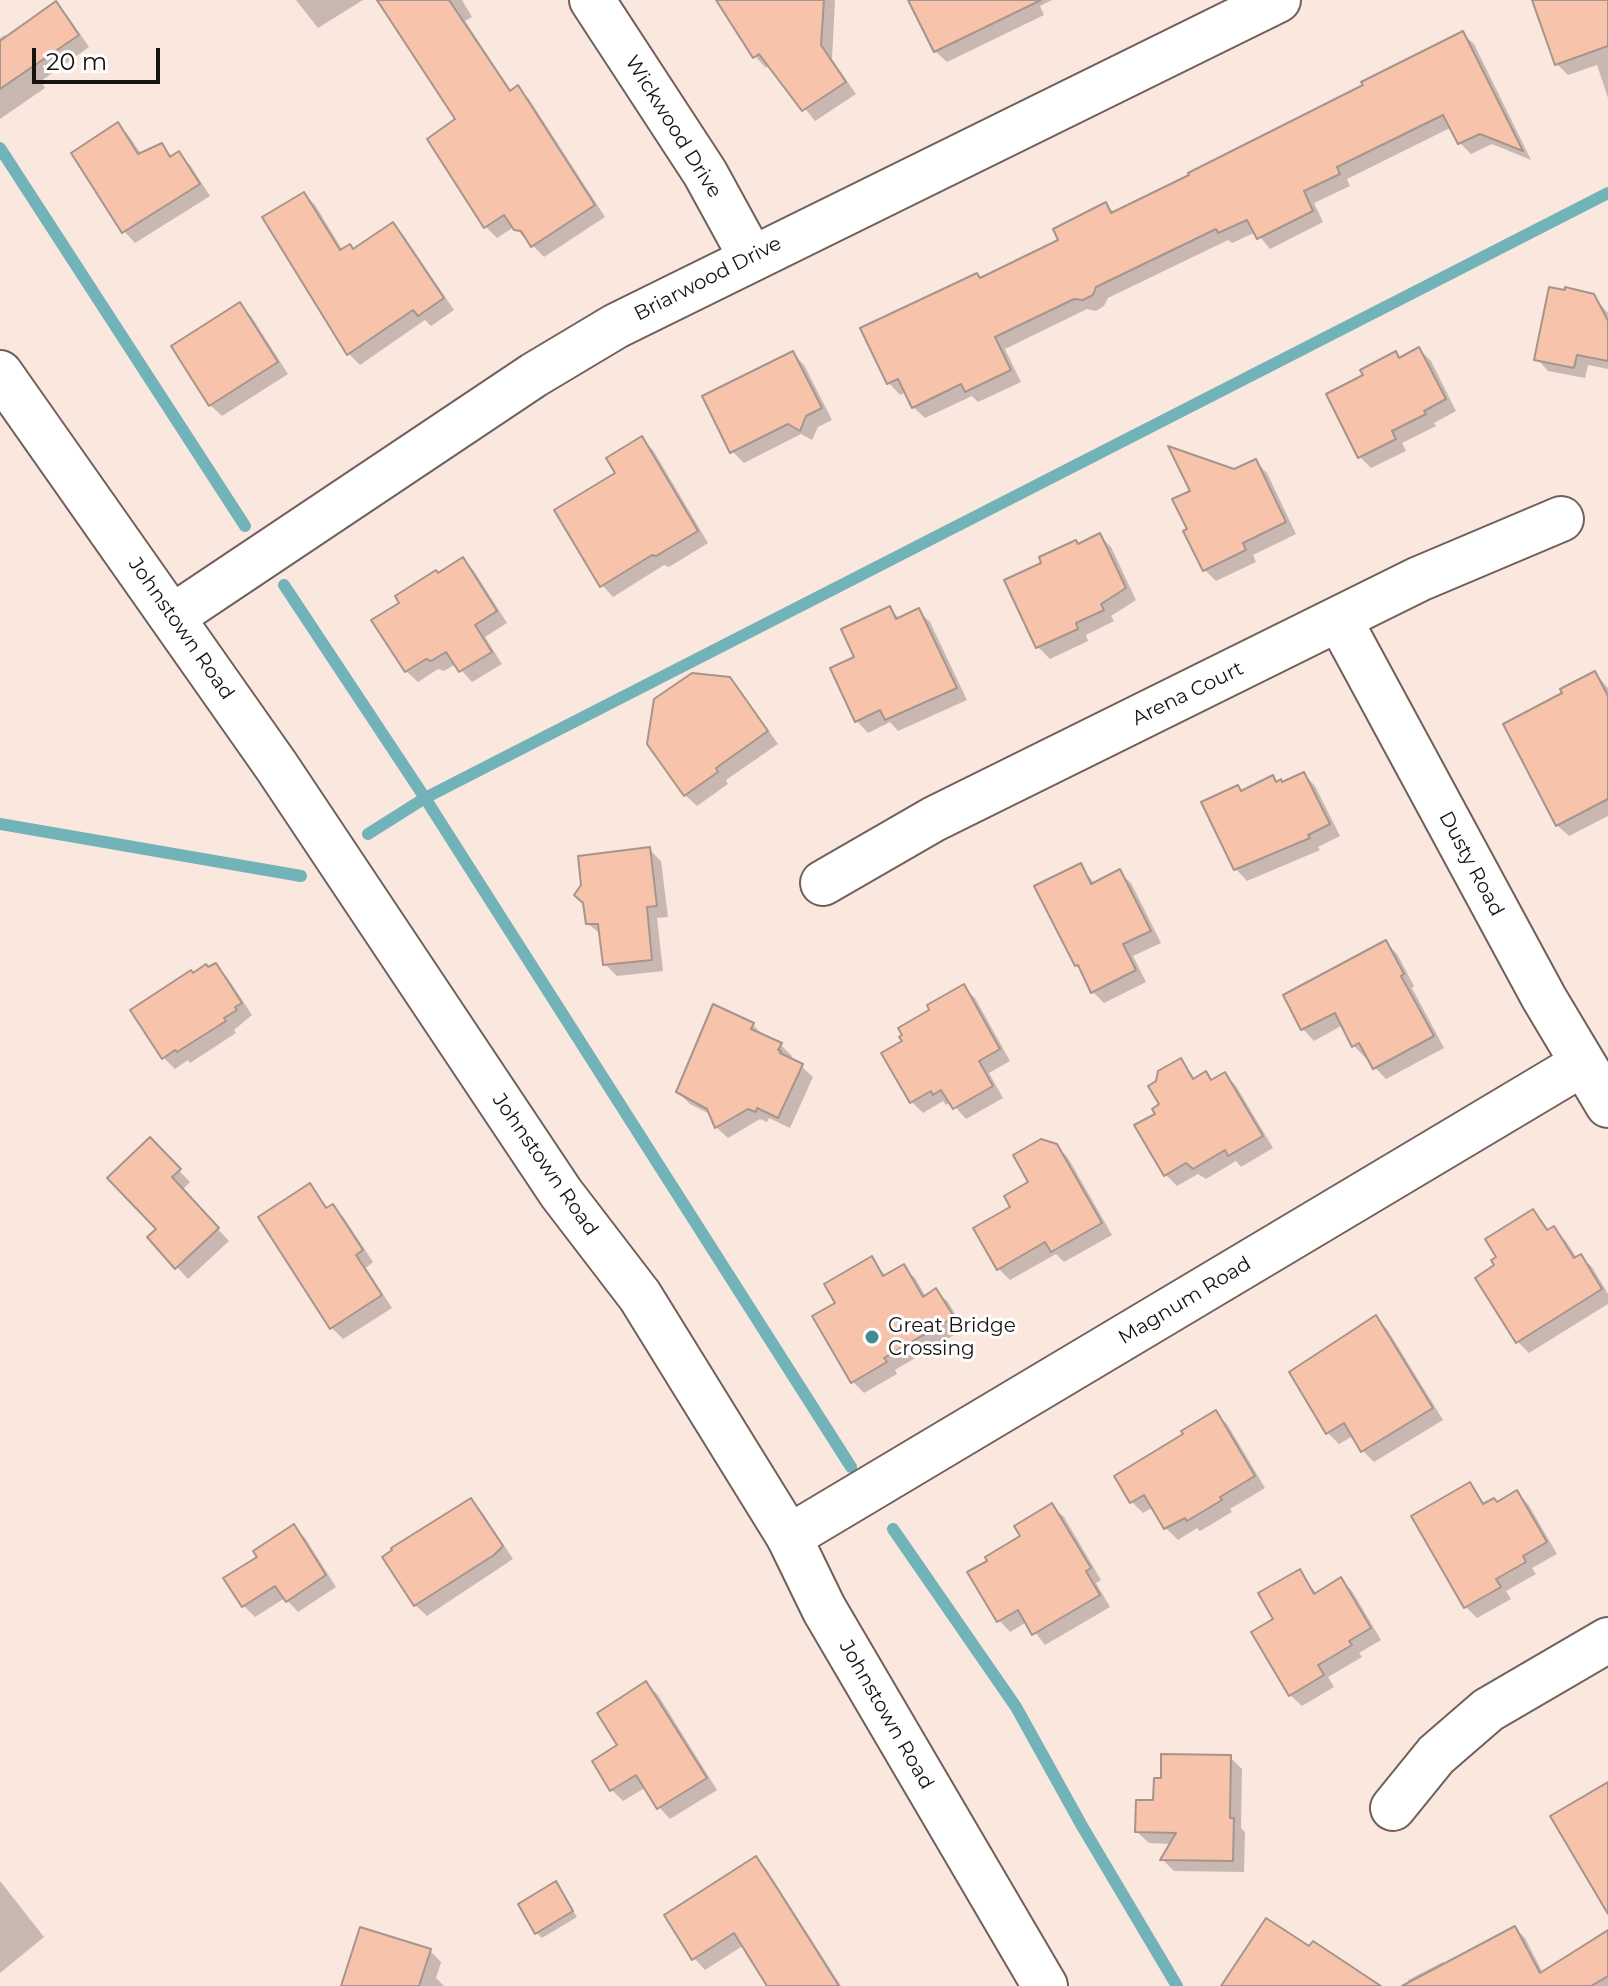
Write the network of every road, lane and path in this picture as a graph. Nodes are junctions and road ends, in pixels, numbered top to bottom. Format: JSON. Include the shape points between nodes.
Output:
{"nodes":[{"id":1,"x":592,"y":0,"type":"edge"},
{"id":2,"x":1278,"y":0,"type":"edge"},
{"id":3,"x":751,"y":257,"type":"junction"},
{"id":4,"x":0,"y":373,"type":"edge"},
{"id":5,"x":1561,"y":519,"type":"dead end"},
{"id":6,"x":172,"y":617,"type":"junction"},
{"id":7,"x":1339,"y":619,"type":"junction"},
{"id":8,"x":823,"y":883,"type":"dead end"},
{"id":9,"x":1582,"y":1064,"type":"junction"},
{"id":10,"x":1608,"y":1105,"type":"edge"},
{"id":11,"x":789,"y":1537,"type":"junction"},
{"id":12,"x":1608,"y":1640,"type":"edge"},
{"id":13,"x":1393,"y":1808,"type":"dead end"},
{"id":14,"x":1045,"y":1986,"type":"edge"}],
"edges":[{"from":1,"to":3,"type":"street","name":"Wickwood Drive","via":[[705,173]]},
{"from":2,"to":3,"type":"street","name":"Briarwood Drive"},
{"from":3,"to":6,"type":"street","name":"Briarwood Drive","via":[[534,375]]},
{"from":4,"to":6,"type":"street","name":"Johnstown Road"},
{"from":5,"to":7,"type":"street","name":"Arena Court"},
{"from":6,"to":11,"type":"street","name":"Johnstown Road","via":[[561,1193],[638,1292]]},
{"from":7,"to":8,"type":"street","name":"Arena Court","via":[[934,819]]},
{"from":7,"to":9,"type":"street","name":"Dusty Road"},
{"from":9,"to":10,"type":"street","name":"Dusty Road"},
{"from":9,"to":11,"type":"street","name":"Magnum Road"},
{"from":11,"to":14,"type":"street","name":"Johnstown Road","via":[[824,1609]]},
{"from":12,"to":13,"type":"street","via":[[1488,1710],[1436,1755]]}]}
